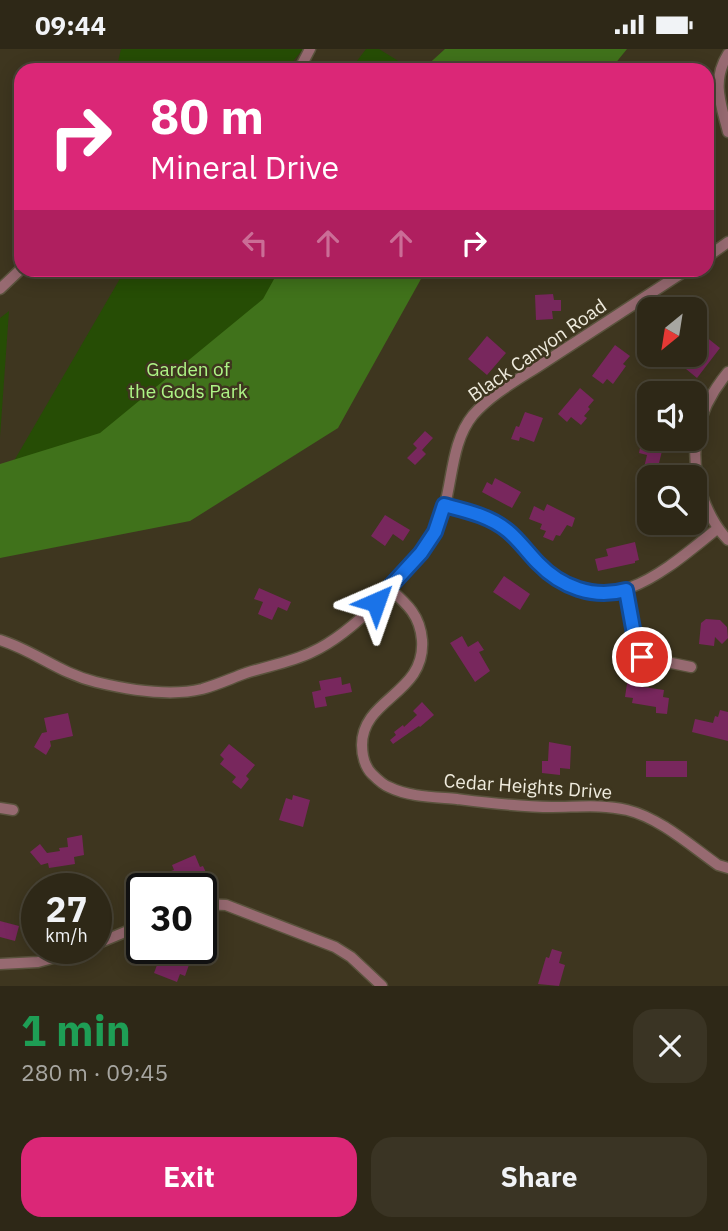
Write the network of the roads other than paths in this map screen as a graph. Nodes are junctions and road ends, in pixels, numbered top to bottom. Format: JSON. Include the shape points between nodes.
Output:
{"nodes":[{"id":1,"x":728,"y":54,"type":"edge"},
{"id":2,"x":728,"y":132,"type":"edge"},
{"id":3,"x":14,"y":276,"type":"edge"},
{"id":4,"x":676,"y":277,"type":"edge"},
{"id":5,"x":0,"y":289,"type":"edge"},
{"id":6,"x":728,"y":372,"type":"edge"},
{"id":7,"x":444,"y":505,"type":"junction"},
{"id":8,"x":717,"y":529,"type":"junction"},
{"id":9,"x":728,"y":540,"type":"edge"},
{"id":10,"x":389,"y":588,"type":"junction"},
{"id":11,"x":626,"y":590,"type":"junction"},
{"id":12,"x":0,"y":640,"type":"edge"},
{"id":13,"x":691,"y":667,"type":"dead end"},
{"id":14,"x":0,"y":808,"type":"edge"},
{"id":15,"x":13,"y":810,"type":"dead end"},
{"id":16,"x":728,"y":868,"type":"edge"},
{"id":17,"x":217,"y":905,"type":"edge"},
{"id":18,"x":21,"y":963,"type":"edge"},
{"id":19,"x":0,"y":964,"type":"edge"},
{"id":20,"x":382,"y":986,"type":"edge"}],
"edges":[{"from":1,"to":2,"type":"street","via":[[718,75],[718,91]]},
{"from":3,"to":5,"type":"street"},
{"from":4,"to":7,"type":"street","name":"Black Canyon Road","via":[[484,404],[461,438]]},
{"from":6,"to":8,"type":"street","via":[[704,409],[694,458]]},
{"from":7,"to":10,"type":"street","name":"Black Canyon Road","via":[[435,532]]},
{"from":7,"to":11,"type":"street","via":[[491,519],[561,582],[596,593]]},
{"from":8,"to":9,"type":"street"},
{"from":8,"to":11,"type":"street","via":[[654,577]]},
{"from":10,"to":12,"type":"street","name":"Black Canyon Road","via":[[349,629],[310,653],[201,689],[152,691],[87,680]]},
{"from":10,"to":16,"type":"street","name":"Cedar Heights Drive","via":[[412,608],[421,625],[423,655],[417,671],[367,724],[362,739],[362,755],[370,772],[387,787],[411,795],[519,806],[629,810]]},
{"from":11,"to":13,"type":"street","via":[[642,657]]},
{"from":14,"to":15,"type":"street"},
{"from":17,"to":20,"type":"street","via":[[335,947]]},
{"from":18,"to":19,"type":"street"}]}
